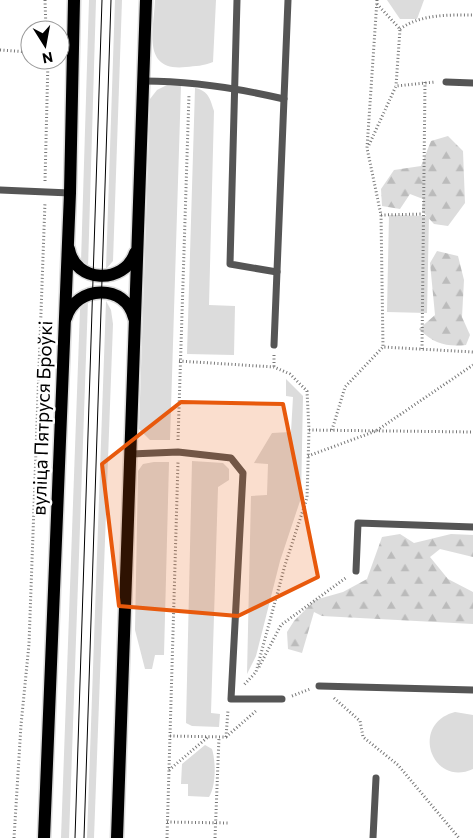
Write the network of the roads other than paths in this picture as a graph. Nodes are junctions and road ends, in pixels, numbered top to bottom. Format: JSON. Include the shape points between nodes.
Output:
{"nodes":[{"id":1,"x":74,"y":0,"type":"edge"},
{"id":2,"x":146,"y":0,"type":"edge"},
{"id":3,"x":237,"y":0,"type":"edge"},
{"id":4,"x":288,"y":0,"type":"edge"},
{"id":5,"x":144,"y":80,"type":"junction"},
{"id":6,"x":446,"y":82,"type":"road end"},
{"id":7,"x":473,"y":83,"type":"edge"},
{"id":8,"x":234,"y":87,"type":"junction"},
{"id":9,"x":284,"y":99,"type":"junction"},
{"id":10,"x":0,"y":190,"type":"edge"},
{"id":11,"x":70,"y":193,"type":"junction"},
{"id":12,"x":68,"y":244,"type":"junction"},
{"id":13,"x":136,"y":249,"type":"junction"},
{"id":14,"x":277,"y":272,"type":"junction"},
{"id":15,"x":65,"y":322,"type":"junction"},
{"id":16,"x":135,"y":323,"type":"junction"},
{"id":17,"x":274,"y":345,"type":"dead end"},
{"id":18,"x":131,"y":454,"type":"junction"},
{"id":19,"x":473,"y":527,"type":"edge"},
{"id":20,"x":356,"y":571,"type":"road end"},
{"id":21,"x":319,"y":686,"type":"road end"},
{"id":22,"x":473,"y":690,"type":"edge"},
{"id":23,"x":282,"y":700,"type":"road end"},
{"id":24,"x":376,"y":778,"type":"dead end"},
{"id":25,"x":44,"y":838,"type":"edge"},
{"id":26,"x":117,"y":838,"type":"edge"},
{"id":27,"x":373,"y":838,"type":"edge"}],
"edges":[{"from":1,"to":11,"type":"main road","name":"вуліца Пятруся Броўкі"},
{"from":2,"to":5,"type":"main road"},
{"from":3,"to":8,"type":"lane"},
{"from":4,"to":9,"type":"lane"},
{"from":5,"to":8,"type":"lane"},
{"from":5,"to":13,"type":"main road"},
{"from":6,"to":7,"type":"lane"},
{"from":8,"to":9,"type":"lane"},
{"from":8,"to":14,"type":"lane","via":[[230,264]]},
{"from":9,"to":14,"type":"lane"},
{"from":10,"to":11,"type":"lane"},
{"from":11,"to":12,"type":"main road","name":"вуліца Пятруся Броўкі"},
{"from":12,"to":13,"type":"main road","via":[[69,254],[80,269],[98,277],[106,277],[129,265]]},
{"from":12,"to":15,"type":"main road","name":"вуліца Пятруся Броўкі"},
{"from":13,"to":16,"type":"main road"},
{"from":14,"to":17,"type":"lane"},
{"from":15,"to":16,"type":"main road","via":[[76,301],[90,293],[106,292],[123,300]]},
{"from":15,"to":25,"type":"main road","name":"вуліца Пятруся Броўкі"},
{"from":16,"to":18,"type":"main road"},
{"from":18,"to":23,"type":"lane","via":[[178,452],[231,458],[243,472],[231,699]]},
{"from":18,"to":26,"type":"main road"},
{"from":19,"to":20,"type":"lane","via":[[358,523]]},
{"from":21,"to":22,"type":"lane"},
{"from":24,"to":27,"type":"lane"}]}
